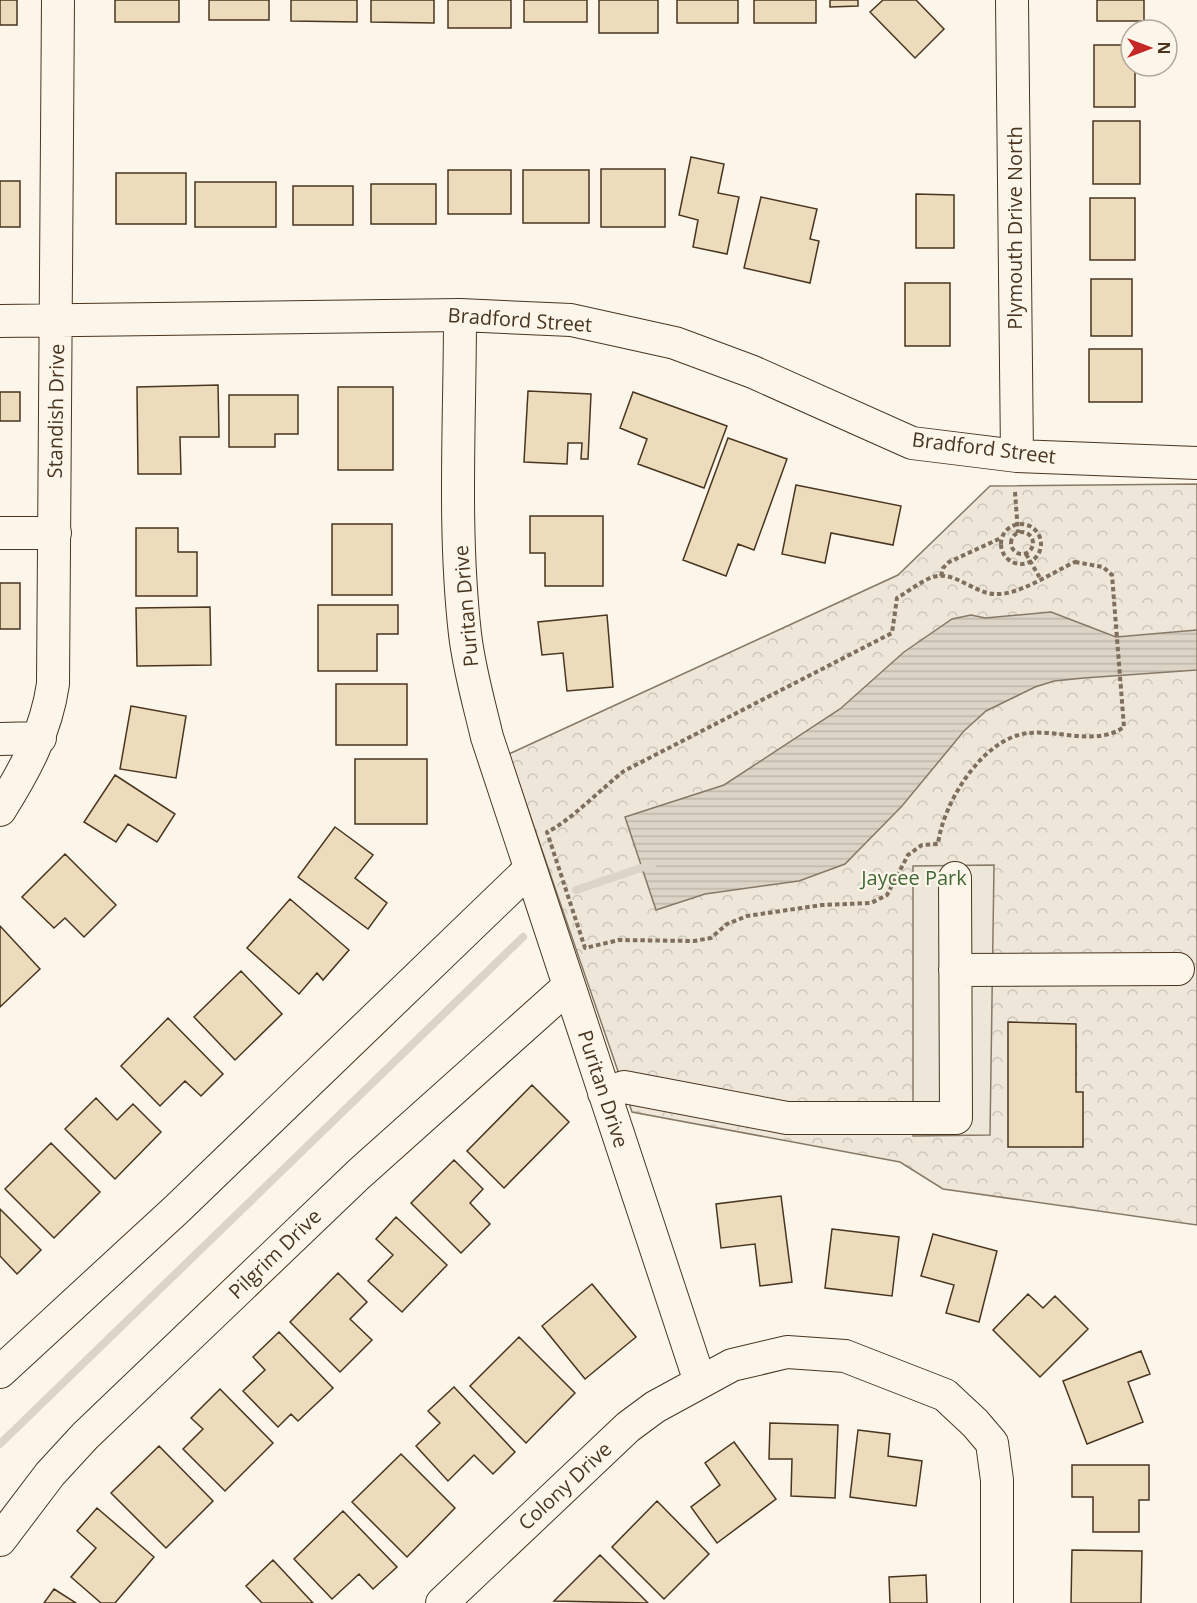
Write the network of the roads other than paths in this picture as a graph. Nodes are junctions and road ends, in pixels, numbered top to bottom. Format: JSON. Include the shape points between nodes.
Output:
{"nodes":[{"id":1,"x":58,"y":0,"type":"edge"},
{"id":2,"x":1012,"y":0,"type":"edge"},
{"id":3,"x":460,"y":315,"type":"junction"},
{"id":4,"x":58,"y":320,"type":"junction"},
{"id":5,"x":0,"y":321,"type":"edge"},
{"id":6,"x":1017,"y":456,"type":"junction"},
{"id":7,"x":1197,"y":463,"type":"edge"},
{"id":8,"x":0,"y":533,"type":"edge"},
{"id":9,"x":55,"y":533,"type":"junction"},
{"id":10,"x":40,"y":738,"type":"junction"},
{"id":11,"x":0,"y":739,"type":"edge"},
{"id":12,"x":0,"y":810,"type":"edge"},
{"id":13,"x":530,"y":869,"type":"junction"},
{"id":14,"x":955,"y":878,"type":"dead end"},
{"id":15,"x":1178,"y":969,"type":"dead end"},
{"id":16,"x":955,"y":970,"type":"junction"},
{"id":17,"x":569,"y":986,"type":"junction"},
{"id":18,"x":604,"y":1094,"type":"junction"},
{"id":19,"x":0,"y":1372,"type":"edge"},
{"id":20,"x":700,"y":1382,"type":"junction"},
{"id":21,"x":0,"y":1540,"type":"edge"},
{"id":22,"x":442,"y":1603,"type":"edge"},
{"id":23,"x":997,"y":1603,"type":"edge"}],
"edges":[{"from":1,"to":4,"type":"street","name":"Standish Drive"},
{"from":2,"to":6,"type":"street","name":"Plymouth Drive North"},
{"from":3,"to":4,"type":"street","name":"Bradford Street"},
{"from":3,"to":6,"type":"street","name":"Bradford Street","via":[[571,320],[626,330],[753,372],[912,443]]},
{"from":3,"to":13,"type":"street","name":"Puritan Drive","via":[[459,505],[465,636],[487,737]]},
{"from":4,"to":5,"type":"street","name":"Bradford Street"},
{"from":4,"to":9,"type":"street","name":"Standish Drive"},
{"from":6,"to":7,"type":"street","name":"Bradford Street"},
{"from":8,"to":9,"type":"street"},
{"from":9,"to":10,"type":"street","name":"Standish Drive","via":[[53,684]]},
{"from":10,"to":11,"type":"street"},
{"from":10,"to":12,"type":"street","name":"Standish Drive"},
{"from":13,"to":17,"type":"street","name":"Puritan Drive"},
{"from":13,"to":19,"type":"street","via":[[177,1209]]},
{"from":14,"to":16,"type":"street"},
{"from":15,"to":16,"type":"street"},
{"from":16,"to":18,"type":"street","via":[[956,1118],[787,1118],[624,1087]]},
{"from":17,"to":18,"type":"street","name":"Puritan Drive"},
{"from":17,"to":21,"type":"street","name":"Pilgrim Drive","via":[[359,1174],[85,1436],[50,1474]]},
{"from":18,"to":20,"type":"street","name":"Puritan Drive"},
{"from":20,"to":22,"type":"street","name":"Colony Drive","via":[[628,1427]]},
{"from":20,"to":23,"type":"street","via":[[732,1365],[787,1352],[844,1356],[945,1395],[992,1443],[997,1480]]}]}
